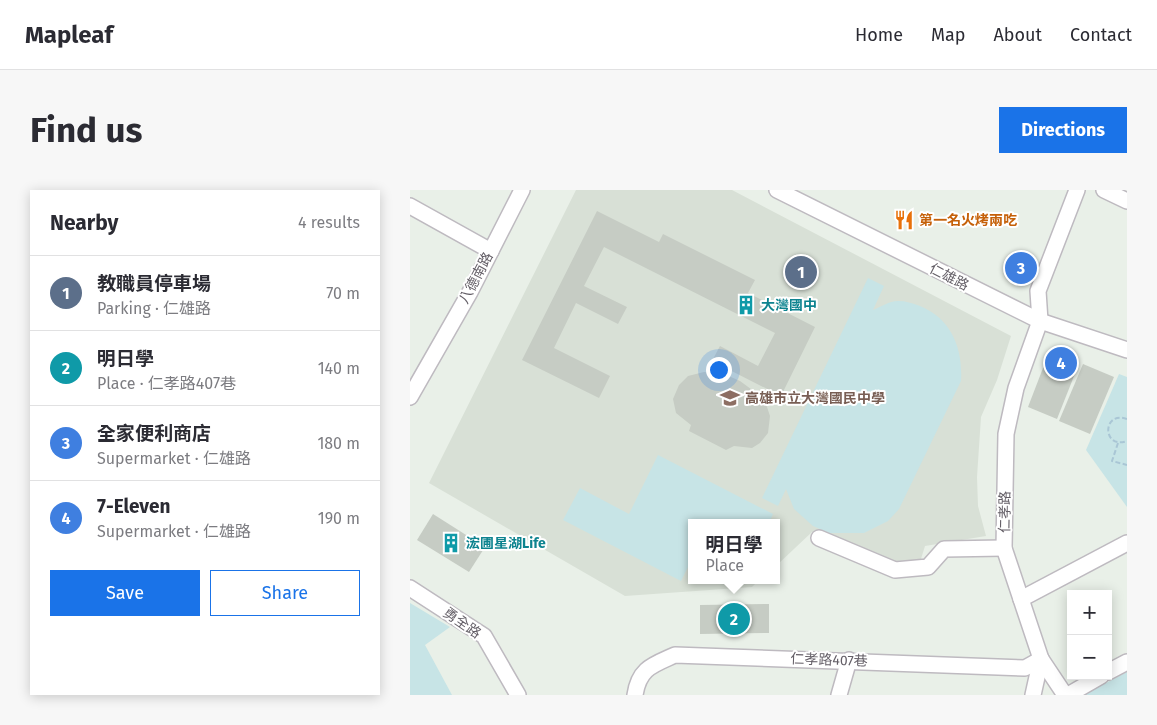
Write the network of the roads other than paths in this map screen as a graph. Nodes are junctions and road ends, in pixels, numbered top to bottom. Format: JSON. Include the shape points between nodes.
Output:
{"nodes":[{"id":1,"x":522,"y":190,"type":"edge"},
{"id":2,"x":777,"y":190,"type":"edge"},
{"id":3,"x":1077,"y":190,"type":"edge"},
{"id":4,"x":1104,"y":190,"type":"edge"},
{"id":5,"x":1127,"y":201,"type":"edge"},
{"id":6,"x":410,"y":206,"type":"edge"},
{"id":7,"x":491,"y":251,"type":"junction"},
{"id":8,"x":1040,"y":321,"type":"junction"},
{"id":9,"x":1127,"y":350,"type":"edge"},
{"id":10,"x":410,"y":397,"type":"edge"},
{"id":11,"x":819,"y":538,"type":"dead end"},
{"id":12,"x":1127,"y":543,"type":"edge"},
{"id":13,"x":1004,"y":548,"type":"junction"},
{"id":14,"x":410,"y":588,"type":"edge"},
{"id":15,"x":1021,"y":599,"type":"junction"},
{"id":16,"x":1042,"y":659,"type":"junction"},
{"id":17,"x":849,"y":660,"type":"junction"},
{"id":18,"x":1127,"y":662,"type":"edge"},
{"id":19,"x":1112,"y":670,"type":"edge"},
{"id":20,"x":1094,"y":680,"type":"edge"},
{"id":21,"x":518,"y":695,"type":"edge"},
{"id":22,"x":635,"y":695,"type":"edge"},
{"id":23,"x":839,"y":695,"type":"edge"},
{"id":24,"x":1033,"y":695,"type":"edge"},
{"id":25,"x":1066,"y":695,"type":"edge"}],
"edges":[{"from":1,"to":7,"type":"street","name":"八德南路"},
{"from":2,"to":8,"type":"street","name":"仁雄路"},
{"from":3,"to":8,"type":"street","via":[[1038,291]]},
{"from":4,"to":5,"type":"street"},
{"from":6,"to":7,"type":"street"},
{"from":7,"to":10,"type":"street","name":"八德南路"},
{"from":8,"to":9,"type":"street","name":"仁雄路"},
{"from":8,"to":13,"type":"street","name":"仁孝路","via":[[1016,388],[1006,434]]},
{"from":11,"to":13,"type":"street","via":[[895,570],[928,567],[944,549]]},
{"from":12,"to":15,"type":"street"},
{"from":13,"to":15,"type":"street","name":"仁孝路"},
{"from":14,"to":21,"type":"street","name":"勇全路","via":[[484,636]]},
{"from":15,"to":16,"type":"street","name":"仁孝路"},
{"from":16,"to":17,"type":"street","name":"仁孝路407巷","via":[[1026,668]]},
{"from":16,"to":24,"type":"street"},
{"from":16,"to":25,"type":"street","name":"仁孝路"},
{"from":17,"to":22,"type":"street","name":"仁孝路407巷","via":[[675,655],[646,668]]},
{"from":17,"to":23,"type":"street"},
{"from":18,"to":19,"type":"street"},
{"from":20,"to":25,"type":"street"}]}
